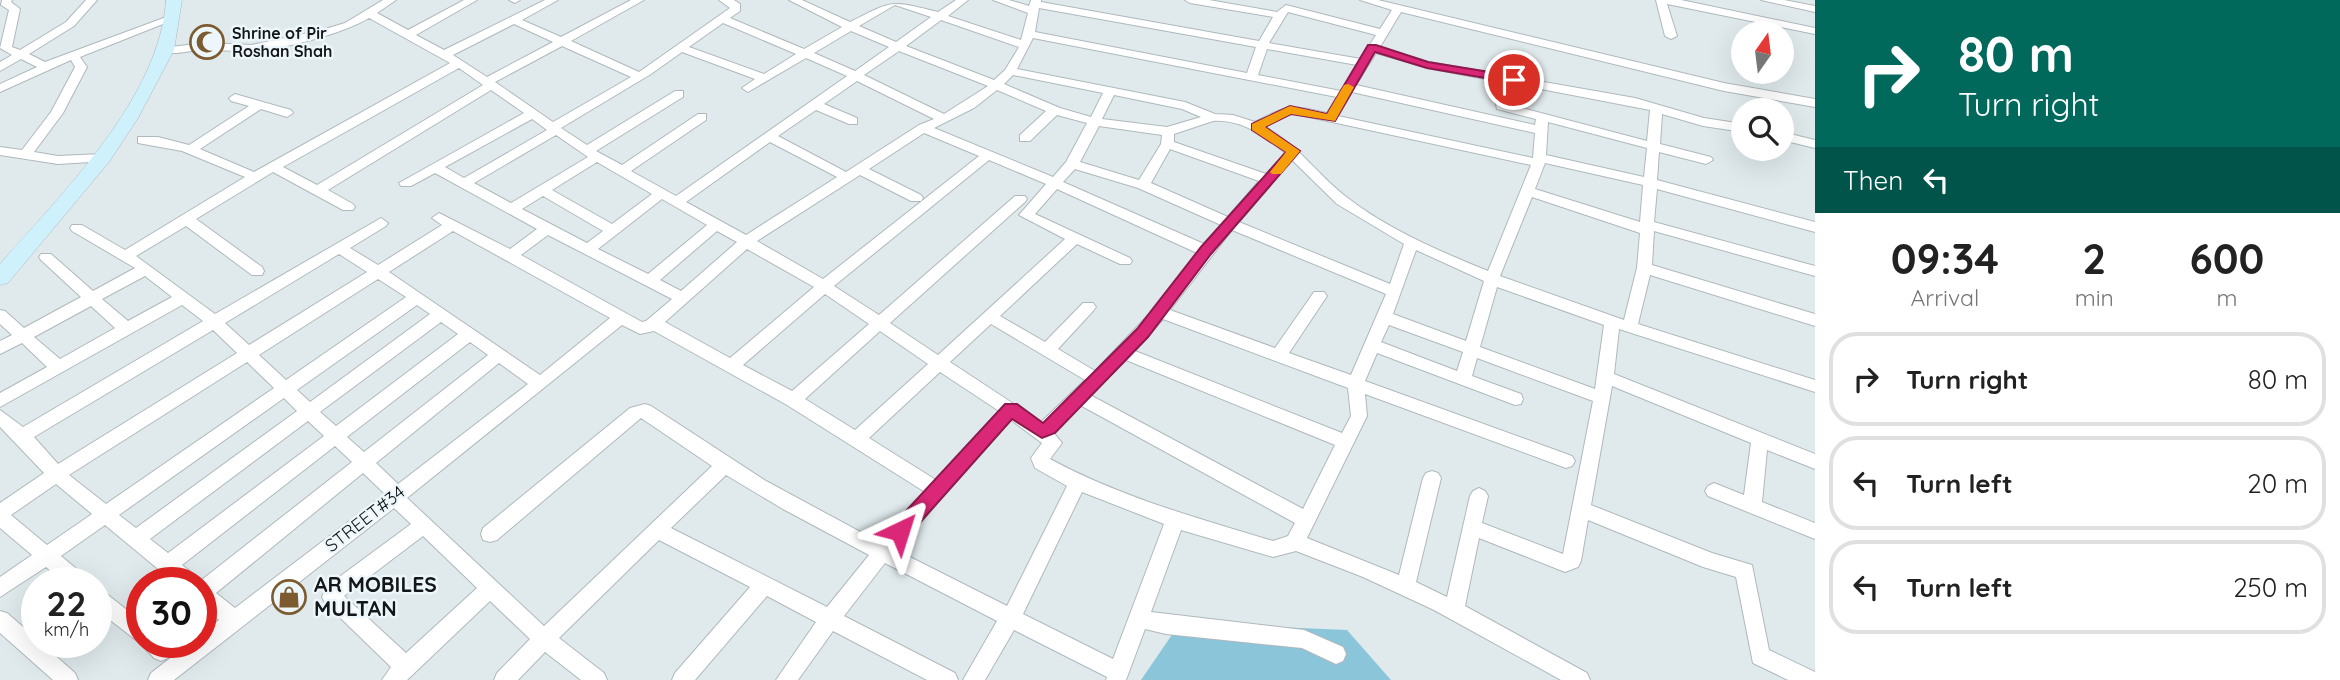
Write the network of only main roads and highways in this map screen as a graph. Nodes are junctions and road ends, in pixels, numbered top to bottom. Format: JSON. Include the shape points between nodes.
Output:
{"nodes":[{"id":1,"x":173,"y":9,"type":"edge"},
{"id":2,"x":0,"y":278,"type":"edge"}],
"edges":[{"from":1,"to":2,"type":"main road","via":[[166,50],[102,158]]}]}
